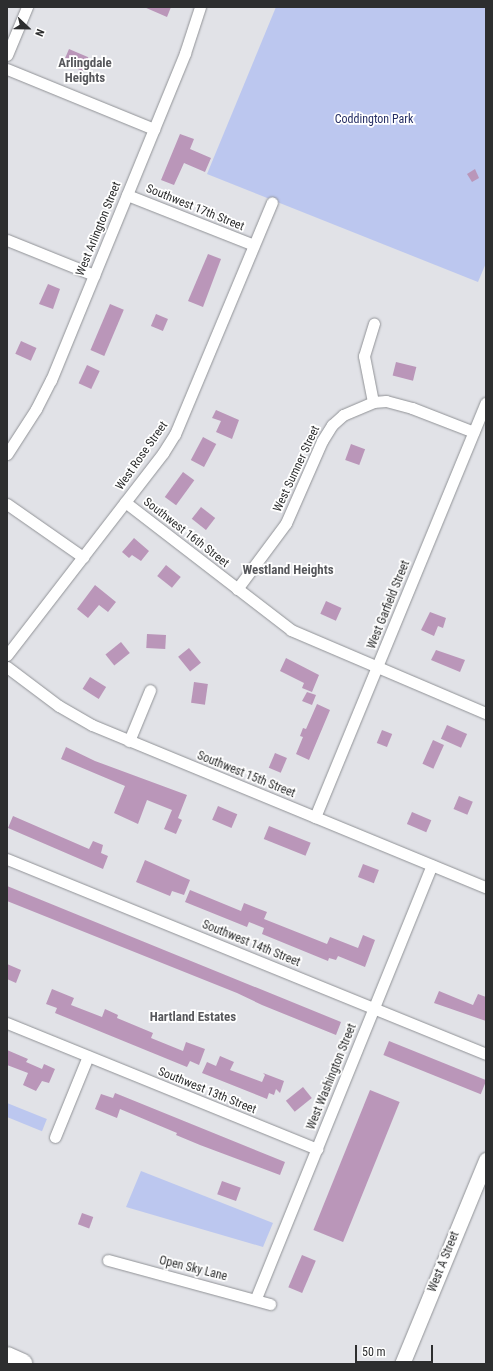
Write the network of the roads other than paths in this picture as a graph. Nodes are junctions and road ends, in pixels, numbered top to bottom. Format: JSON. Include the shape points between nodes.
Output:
{"nodes":[{"id":1,"x":27,"y":7,"type":"edge"},
{"id":2,"x":200,"y":7,"type":"edge"},
{"id":3,"x":7,"y":54,"type":"edge"},
{"id":4,"x":7,"y":70,"type":"edge"},
{"id":5,"x":154,"y":129,"type":"junction"},
{"id":6,"x":127,"y":195,"type":"junction"},
{"id":7,"x":272,"y":202,"type":"dead end"},
{"id":8,"x":7,"y":240,"type":"edge"},
{"id":9,"x":254,"y":245,"type":"junction"},
{"id":10,"x":94,"y":275,"type":"junction"},
{"id":11,"x":374,"y":323,"type":"dead end"},
{"id":12,"x":373,"y":402,"type":"junction"},
{"id":13,"x":486,"y":403,"type":"edge"},
{"id":14,"x":474,"y":432,"type":"junction"},
{"id":15,"x":7,"y":454,"type":"edge"},
{"id":16,"x":125,"y":502,"type":"junction"},
{"id":17,"x":7,"y":504,"type":"edge"},
{"id":18,"x":83,"y":557,"type":"junction"},
{"id":19,"x":237,"y":589,"type":"junction"},
{"id":20,"x":7,"y":654,"type":"edge"},
{"id":21,"x":7,"y":667,"type":"edge"},
{"id":22,"x":377,"y":668,"type":"junction"},
{"id":23,"x":150,"y":690,"type":"dead end"},
{"id":24,"x":486,"y":713,"type":"edge"},
{"id":25,"x":129,"y":741,"type":"junction"},
{"id":26,"x":315,"y":817,"type":"junction"},
{"id":27,"x":7,"y":859,"type":"edge"},
{"id":28,"x":432,"y":865,"type":"junction"},
{"id":29,"x":486,"y":887,"type":"edge"},
{"id":30,"x":374,"y":1008,"type":"junction"},
{"id":31,"x":7,"y":1022,"type":"edge"},
{"id":32,"x":486,"y":1054,"type":"edge"},
{"id":33,"x":88,"y":1056,"type":"junction"},
{"id":34,"x":55,"y":1137,"type":"dead end"},
{"id":35,"x":317,"y":1149,"type":"junction"},
{"id":36,"x":486,"y":1160,"type":"edge"},
{"id":37,"x":108,"y":1260,"type":"dead end"},
{"id":38,"x":256,"y":1298,"type":"junction"},
{"id":39,"x":270,"y":1304,"type":"dead end"},
{"id":40,"x":7,"y":1357,"type":"edge"},
{"id":41,"x":23,"y":1364,"type":"edge"},
{"id":42,"x":402,"y":1364,"type":"edge"}],
"edges":[{"from":1,"to":3,"type":"street"},
{"from":2,"to":5,"type":"street","name":"West Arlington Street","via":[[185,53]]},
{"from":4,"to":5,"type":"street"},
{"from":5,"to":6,"type":"street","name":"West Arlington Street"},
{"from":6,"to":9,"type":"street","name":"Southwest 17th Street"},
{"from":6,"to":10,"type":"street","name":"West Arlington Street"},
{"from":7,"to":9,"type":"street","name":"West Rose Street"},
{"from":8,"to":10,"type":"street"},
{"from":9,"to":16,"type":"street","name":"West Rose Street","via":[[175,434]]},
{"from":10,"to":15,"type":"street","name":"West Arlington Street","via":[[48,386],[33,415]]},
{"from":11,"to":12,"type":"street","via":[[364,356]]},
{"from":12,"to":14,"type":"street","name":"West Sumner Street","via":[[399,404]]},
{"from":12,"to":19,"type":"street","name":"West Sumner Street","via":[[343,415],[332,425],[322,441],[286,523]]},
{"from":13,"to":14,"type":"street","name":"West Garfield Street"},
{"from":14,"to":22,"type":"street","name":"West Garfield Street"},
{"from":16,"to":18,"type":"street","name":"West Rose Street"},
{"from":16,"to":19,"type":"street","name":"Southwest 16th Street"},
{"from":17,"to":18,"type":"street"},
{"from":18,"to":20,"type":"street","name":"West Rose Street"},
{"from":19,"to":22,"type":"street","name":"Southwest 16th Street","via":[[291,630]]},
{"from":21,"to":25,"type":"street","name":"Southwest 15th Street","via":[[69,713]]},
{"from":22,"to":24,"type":"street","name":"Southwest 16th Street"},
{"from":22,"to":26,"type":"street","name":"West Garfield Street"},
{"from":23,"to":25,"type":"street"},
{"from":25,"to":26,"type":"street","name":"Southwest 15th Street"},
{"from":26,"to":28,"type":"street","name":"Southwest 15th Street"},
{"from":27,"to":30,"type":"street","name":"Southwest 14th Street"},
{"from":28,"to":29,"type":"street","name":"Southwest 15th Street"},
{"from":28,"to":30,"type":"street","name":"West Washington Street"},
{"from":30,"to":32,"type":"street","name":"Southwest 14th Street"},
{"from":30,"to":35,"type":"street","name":"West Washington Street"},
{"from":31,"to":33,"type":"street","name":"Southwest 13th Street"},
{"from":33,"to":34,"type":"street"},
{"from":33,"to":35,"type":"street","name":"Southwest 13th Street"},
{"from":35,"to":38,"type":"street","name":"West Washington Street"},
{"from":36,"to":42,"type":"main road","name":"West A Street"},
{"from":37,"to":38,"type":"street","name":"Open Sky Lane"},
{"from":38,"to":39,"type":"street","name":"Open Sky Lane"},
{"from":40,"to":41,"type":"highway"}]}
